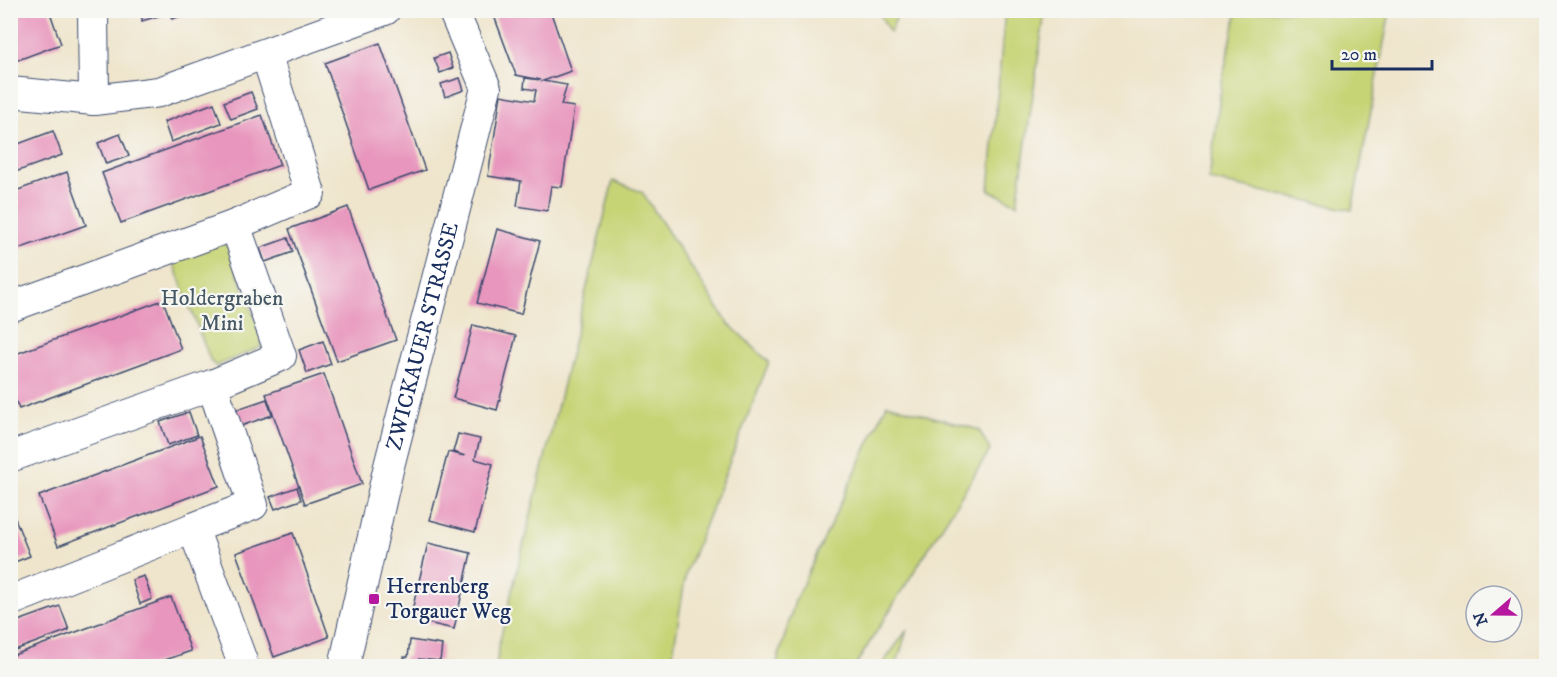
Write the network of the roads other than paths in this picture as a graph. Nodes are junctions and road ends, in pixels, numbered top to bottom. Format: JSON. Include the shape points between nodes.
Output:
{"nodes":[{"id":1,"x":93,"y":10,"type":"edge"},
{"id":2,"x":385,"y":10,"type":"edge"},
{"id":3,"x":453,"y":10,"type":"edge"},
{"id":4,"x":266,"y":54,"type":"junction"},
{"id":5,"x":10,"y":92,"type":"edge"},
{"id":6,"x":94,"y":100,"type":"junction"},
{"id":7,"x":235,"y":225,"type":"junction"},
{"id":8,"x":10,"y":307,"type":"edge"},
{"id":9,"x":212,"y":385,"type":"junction"},
{"id":10,"x":10,"y":457,"type":"edge"},
{"id":11,"x":193,"y":528,"type":"junction"},
{"id":12,"x":10,"y":601,"type":"edge"},
{"id":13,"x":243,"y":665,"type":"edge"},
{"id":14,"x":344,"y":666,"type":"edge"}],
"edges":[{"from":1,"to":6,"type":"street"},
{"from":2,"to":4,"type":"street"},
{"from":3,"to":14,"type":"street","name":"ZWICKAUER STRASSE","via":[[486,88],[388,470]]},
{"from":4,"to":6,"type":"street","via":[[159,93]]},
{"from":4,"to":7,"type":"street","via":[[310,194]]},
{"from":5,"to":6,"type":"street"},
{"from":7,"to":8,"type":"street"},
{"from":7,"to":9,"type":"street","via":[[281,356]]},
{"from":9,"to":10,"type":"street"},
{"from":9,"to":11,"type":"street","via":[[253,505]]},
{"from":11,"to":12,"type":"street"},
{"from":11,"to":13,"type":"street"}]}
